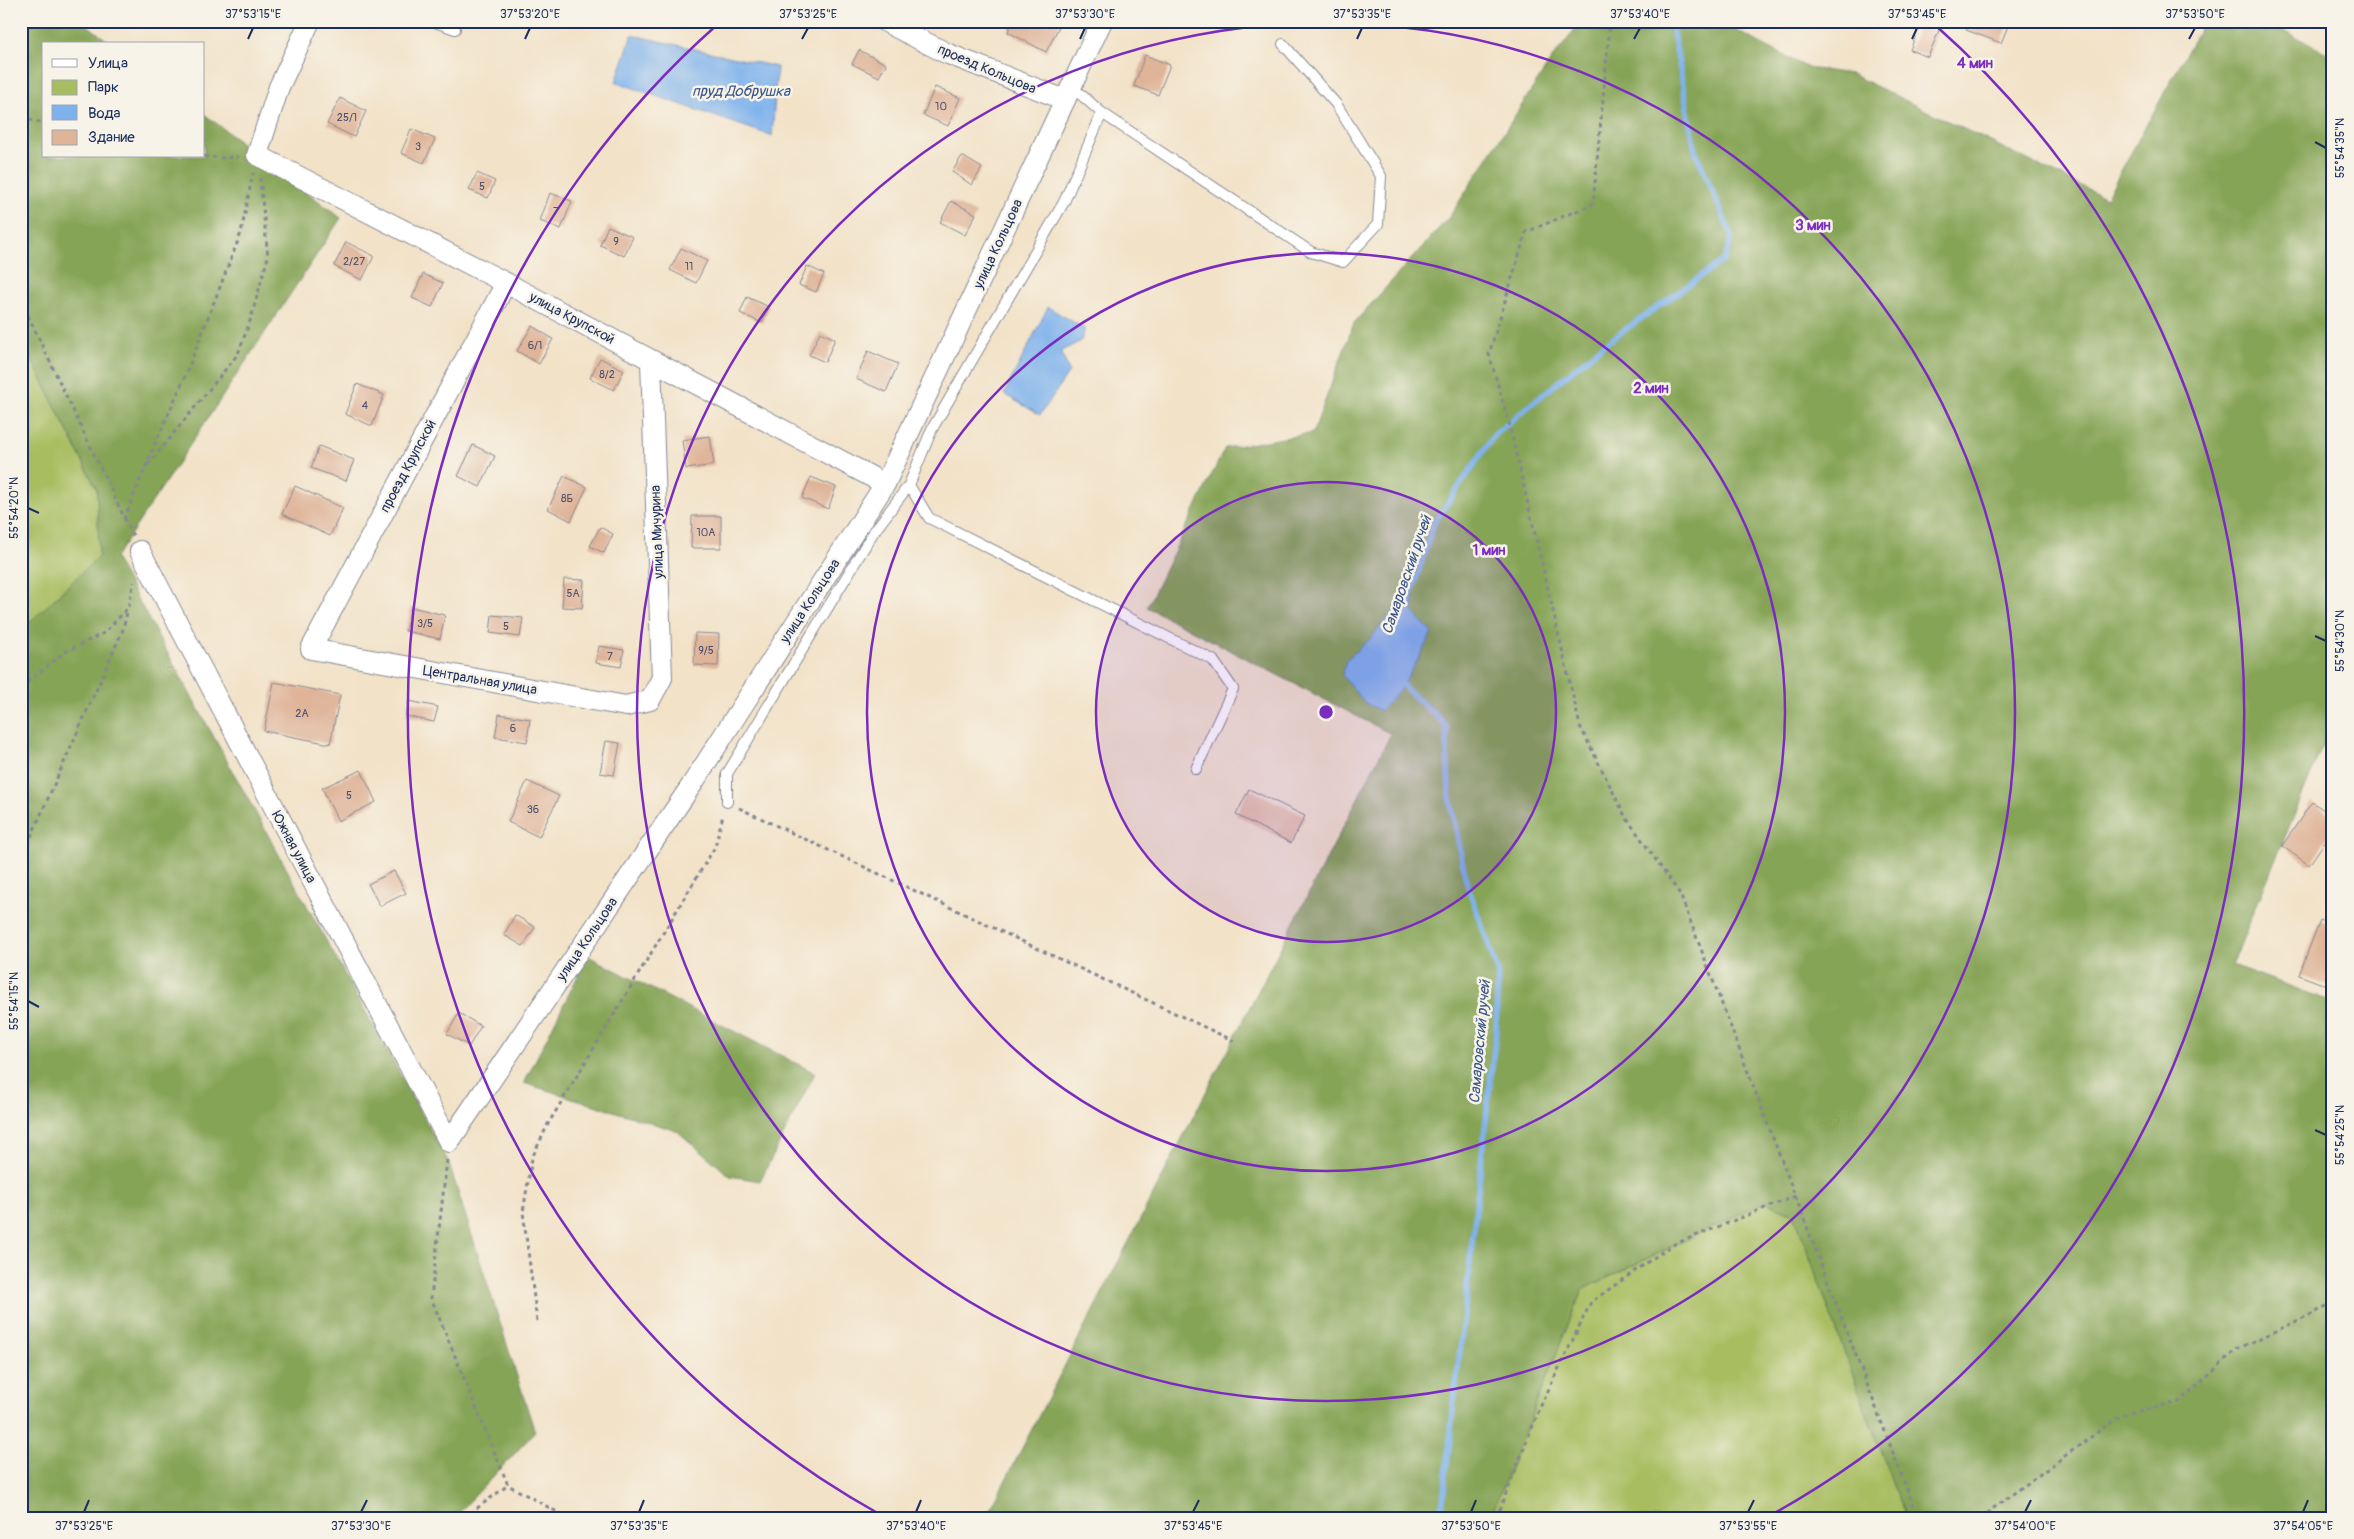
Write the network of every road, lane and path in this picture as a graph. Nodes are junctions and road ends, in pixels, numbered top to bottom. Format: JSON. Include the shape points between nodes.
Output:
{"nodes":[{"id":1,"x":310,"y":21,"type":"edge"},
{"id":2,"x":432,"y":21,"type":"edge"},
{"id":3,"x":884,"y":21,"type":"edge"},
{"id":4,"x":1102,"y":21,"type":"edge"},
{"id":5,"x":1613,"y":21,"type":"edge"},
{"id":6,"x":455,"y":29,"type":"dead end"},
{"id":7,"x":1284,"y":44,"type":"dead end"},
{"id":8,"x":1068,"y":93,"type":"junction"},
{"id":9,"x":1102,"y":113,"type":"junction"},
{"id":10,"x":21,"y":118,"type":"edge"},
{"id":11,"x":42,"y":123,"type":"edge"},
{"id":12,"x":257,"y":155,"type":"junction"},
{"id":13,"x":205,"y":156,"type":"edge"},
{"id":14,"x":506,"y":283,"type":"junction"},
{"id":15,"x":21,"y":301,"type":"edge"},
{"id":16,"x":651,"y":361,"type":"junction"},
{"id":17,"x":145,"y":468,"type":"junction"},
{"id":18,"x":886,"y":484,"type":"junction"},
{"id":19,"x":909,"y":485,"type":"junction"},
{"id":20,"x":124,"y":519,"type":"junction"},
{"id":21,"x":140,"y":551,"type":"junction"},
{"id":22,"x":128,"y":608,"type":"junction"},
{"id":23,"x":311,"y":649,"type":"joint"},
{"id":24,"x":21,"y":687,"type":"edge"},
{"id":25,"x":650,"y":700,"type":"joint"},
{"id":26,"x":1196,"y":769,"type":"dead end"},
{"id":27,"x":727,"y":802,"type":"junction"},
{"id":28,"x":21,"y":859,"type":"edge"},
{"id":29,"x":1234,"y":1041,"type":"dead end"},
{"id":30,"x":449,"y":1142,"type":"junction"},
{"id":31,"x":1796,"y":1196,"type":"junction"},
{"id":32,"x":2333,"y":1304,"type":"edge"},
{"id":33,"x":537,"y":1321,"type":"dead end"},
{"id":34,"x":508,"y":1485,"type":"junction"},
{"id":35,"x":464,"y":1518,"type":"edge"},
{"id":36,"x":568,"y":1518,"type":"edge"},
{"id":37,"x":1496,"y":1518,"type":"edge"},
{"id":38,"x":1918,"y":1518,"type":"edge"},
{"id":39,"x":1980,"y":1518,"type":"edge"}],
"edges":[{"from":1,"to":12,"type":"street","via":[[279,87]]},
{"from":2,"to":6,"type":"lane"},
{"from":3,"to":8,"type":"street","name":"проезд Кольцова","via":[[946,53]]},
{"from":4,"to":8,"type":"street","name":"улица Кольцова"},
{"from":5,"to":31,"type":"path","via":[[1610,24],[1593,204],[1526,232],[1489,354],[1509,423],[1580,726],[1625,816],[1680,894]]},
{"from":7,"to":9,"type":"lane","via":[[1336,104],[1381,176],[1378,224],[1342,262],[1311,252]]},
{"from":8,"to":9,"type":"lane"},
{"from":8,"to":18,"type":"street","name":"улица Кольцова"},
{"from":9,"to":19,"type":"lane","via":[[1064,202],[932,429]]},
{"from":10,"to":11,"type":"path"},
{"from":12,"to":13,"type":"path"},
{"from":12,"to":14,"type":"street","name":"улица Крупской"},
{"from":12,"to":17,"type":"path","via":[[241,233]]},
{"from":12,"to":17,"type":"path","via":[[268,257],[252,318],[238,354]]},
{"from":14,"to":16,"type":"street","name":"улица Крупской"},
{"from":14,"to":23,"type":"street","name":"проезд Крупской"},
{"from":15,"to":20,"type":"path"},
{"from":16,"to":18,"type":"street","name":"улица Крупской"},
{"from":16,"to":25,"type":"street","name":"улица Мичурина","via":[[662,678]]},
{"from":17,"to":20,"type":"path"},
{"from":18,"to":30,"type":"street","name":"улица Кольцова","via":[[691,786]]},
{"from":19,"to":26,"type":"lane","via":[[929,518],[1213,660],[1233,689]]},
{"from":19,"to":27,"type":"lane","via":[[873,533],[726,774]]},
{"from":20,"to":21,"type":"path"},
{"from":21,"to":22,"type":"path"},
{"from":21,"to":30,"type":"street","name":"Южная улица"},
{"from":22,"to":24,"type":"path","via":[[104,634],[65,652]]},
{"from":22,"to":28,"type":"path","via":[[122,632]]},
{"from":23,"to":25,"type":"street","name":"Центральная улица","via":[[626,706]]},
{"from":27,"to":29,"type":"path"},
{"from":27,"to":33,"type":"path","via":[[715,847],[548,1124],[532,1158],[523,1212]]},
{"from":30,"to":34,"type":"path","via":[[431,1298]]},
{"from":31,"to":37,"type":"path","via":[[1672,1245],[1592,1302],[1542,1403]]},
{"from":31,"to":38,"type":"path"},
{"from":32,"to":39,"type":"path","via":[[2237,1349],[2179,1402],[2121,1416]]},
{"from":34,"to":35,"type":"path"},
{"from":34,"to":36,"type":"path"}]}
